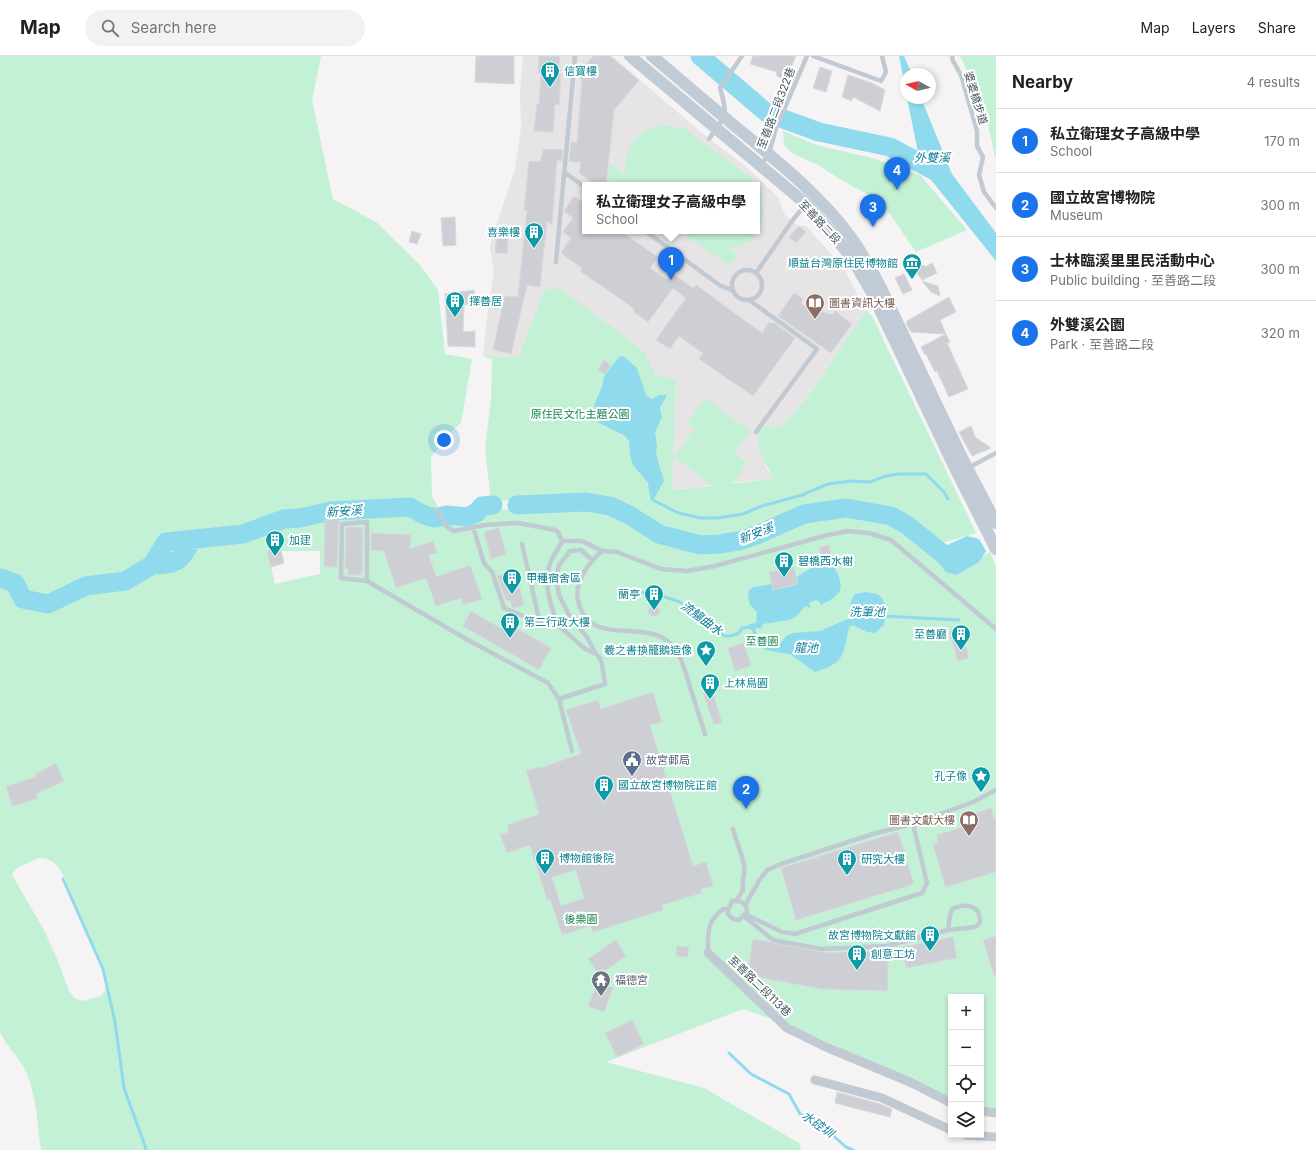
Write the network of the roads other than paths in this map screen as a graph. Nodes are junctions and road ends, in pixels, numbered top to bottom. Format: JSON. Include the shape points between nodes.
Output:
{"nodes":[{"id":1,"x":575,"y":56,"type":"edge"},
{"id":2,"x":630,"y":56,"type":"edge"},
{"id":3,"x":652,"y":56,"type":"edge"},
{"id":4,"x":742,"y":56,"type":"edge"},
{"id":5,"x":807,"y":56,"type":"edge"},
{"id":6,"x":814,"y":56,"type":"edge"},
{"id":7,"x":882,"y":56,"type":"edge"},
{"id":8,"x":952,"y":56,"type":"edge"},
{"id":9,"x":724,"y":118,"type":"junction"},
{"id":10,"x":712,"y":134,"type":"junction"},
{"id":11,"x":769,"y":154,"type":"junction"},
{"id":12,"x":760,"y":166,"type":"junction"},
{"id":13,"x":564,"y":172,"type":"junction"},
{"id":14,"x":582,"y":185,"type":"edge"},
{"id":15,"x":810,"y":200,"type":"junction"},
{"id":16,"x":996,"y":208,"type":"edge"},
{"id":17,"x":649,"y":234,"type":"edge"},
{"id":18,"x":556,"y":262,"type":"dead end"},
{"id":19,"x":756,"y":273,"type":"junction"},
{"id":20,"x":732,"y":290,"type":"junction"},
{"id":21,"x":749,"y":300,"type":"junction"},
{"id":22,"x":756,"y":432,"type":"dead end"},
{"id":23,"x":996,"y":453,"type":"edge"},
{"id":24,"x":962,"y":471,"type":"junction"},
{"id":25,"x":437,"y":510,"type":"dead end"},
{"id":26,"x":996,"y":523,"type":"edge"},
{"id":27,"x":473,"y":527,"type":"junction"},
{"id":28,"x":562,"y":541,"type":"junction"},
{"id":29,"x":994,"y":541,"type":"edge"},
{"id":30,"x":522,"y":544,"type":"dead end"},
{"id":31,"x":602,"y":551,"type":"junction"},
{"id":32,"x":592,"y":560,"type":"junction"},
{"id":33,"x":367,"y":581,"type":"junction"},
{"id":34,"x":540,"y":623,"type":"junction"},
{"id":35,"x":560,"y":627,"type":"junction"},
{"id":36,"x":996,"y":628,"type":"edge"},
{"id":37,"x":596,"y":654,"type":"junction"},
{"id":38,"x":559,"y":699,"type":"junction"},
{"id":39,"x":705,"y":734,"type":"dead end"},
{"id":40,"x":572,"y":751,"type":"dead end"},
{"id":41,"x":996,"y":790,"type":"edge"},
{"id":42,"x":913,"y":824,"type":"junction"},
{"id":43,"x":733,"y":829,"type":"dead end"},
{"id":44,"x":736,"y":901,"type":"junction"},
{"id":45,"x":745,"y":905,"type":"junction"},
{"id":46,"x":728,"y":910,"type":"junction"},
{"id":47,"x":745,"y":915,"type":"junction"},
{"id":48,"x":948,"y":930,"type":"junction"},
{"id":49,"x":708,"y":953,"type":"joint"},
{"id":50,"x":815,"y":1080,"type":"dead end"},
{"id":51,"x":949,"y":1102,"type":"edge"},
{"id":52,"x":984,"y":1111,"type":"edge"},
{"id":53,"x":996,"y":1113,"type":"edge"},
{"id":54,"x":948,"y":1129,"type":"edge"},
{"id":55,"x":984,"y":1136,"type":"edge"},
{"id":56,"x":996,"y":1137,"type":"edge"}],
"edges":[{"from":1,"to":13,"type":"lane"},
{"from":2,"to":10,"type":"street","name":"至善路二段"},
{"from":3,"to":9,"type":"street","name":"至善路二段"},
{"from":4,"to":9,"type":"lane","via":[[720,88],[726,106]]},
{"from":5,"to":11,"type":"lane","name":"至善路二段322巷","via":[[776,128]]},
{"from":6,"to":7,"type":"lane","via":[[881,81],[886,72]]},
{"from":8,"to":16,"type":"lane","name":"婆婆橋步道","via":[[961,75],[977,131],[977,146],[982,157],[979,175],[984,192]]},
{"from":9,"to":10,"type":"lane"},
{"from":9,"to":11,"type":"street","name":"至善路二段"},
{"from":10,"to":12,"type":"street","name":"至善路二段"},
{"from":11,"to":12,"type":"lane","name":"至善路二段322巷"},
{"from":11,"to":15,"type":"street","name":"至善路二段"},
{"from":12,"to":15,"type":"street","name":"至善路二段"},
{"from":13,"to":14,"type":"lane"},
{"from":13,"to":18,"type":"lane"},
{"from":15,"to":19,"type":"lane"},
{"from":15,"to":24,"type":"street","name":"至善路二段","via":[[850,236],[867,262]]},
{"from":17,"to":20,"type":"lane","via":[[721,286]]},
{"from":19,"to":20,"type":"lane","via":[[748,270],[739,273],[733,281]]},
{"from":19,"to":21,"type":"lane","via":[[762,287],[757,296]]},
{"from":20,"to":21,"type":"lane","via":[[739,298]]},
{"from":21,"to":22,"type":"lane","via":[[817,349]]},
{"from":23,"to":24,"type":"lane"},
{"from":24,"to":26,"type":"street","name":"至善路二段"},
{"from":24,"to":29,"type":"street","name":"至善路二段"},
{"from":25,"to":27,"type":"lane","via":[[448,528],[454,531]]},
{"from":27,"to":28,"type":"lane","via":[[518,523],[555,530]]},
{"from":27,"to":34,"type":"lane","via":[[484,563],[492,572],[504,608]]},
{"from":28,"to":31,"type":"lane","via":[[582,541]]},
{"from":28,"to":35,"type":"lane","via":[[551,561],[546,578],[550,606]]},
{"from":30,"to":34,"type":"lane"},
{"from":31,"to":32,"type":"lane"},
{"from":31,"to":36,"type":"lane","via":[[617,552],[661,569],[687,571],[715,566],[824,536],[847,532],[869,533],[891,540]]},
{"from":32,"to":37,"type":"lane","via":[[581,550],[570,551],[559,565],[556,578],[559,595],[570,617]]},
{"from":32,"to":39,"type":"lane","via":[[580,580],[576,593],[580,610],[588,620],[600,628],[658,636],[669,643],[678,653],[684,668]]},
{"from":33,"to":33,"type":"lane","via":[[367,522],[342,524],[341,578]]},
{"from":33,"to":38,"type":"lane","via":[[548,683]]},
{"from":34,"to":35,"type":"lane"},
{"from":35,"to":37,"type":"lane","via":[[584,648]]},
{"from":37,"to":38,"type":"lane","via":[[602,664],[605,684]]},
{"from":38,"to":40,"type":"lane"},
{"from":41,"to":42,"type":"lane","via":[[973,802]]},
{"from":42,"to":45,"type":"lane","via":[[876,833],[767,870]]},
{"from":42,"to":47,"type":"lane","via":[[927,883],[922,893],[795,934],[782,932]]},
{"from":43,"to":44,"type":"lane","name":"至善路二段113巷","via":[[744,866],[743,890]]},
{"from":44,"to":45,"type":"lane"},
{"from":44,"to":46,"type":"lane","name":"至善路二段113巷","via":[[732,901]]},
{"from":45,"to":47,"type":"lane"},
{"from":46,"to":47,"type":"lane","via":[[732,919],[739,920]]},
{"from":46,"to":49,"type":"lane","name":"至善路二段113巷","via":[[723,909],[716,914],[708,928]]},
{"from":47,"to":48,"type":"lane","via":[[772,940],[821,949],[887,946]]},
{"from":48,"to":48,"type":"lane","via":[[975,927],[980,923],[980,917],[976,910],[962,905],[952,910]]},
{"from":49,"to":51,"type":"street","name":"至善路二段113巷","via":[[787,1028]]},
{"from":50,"to":54,"type":"street","via":[[882,1098]]},
{"from":52,"to":53,"type":"street"},
{"from":55,"to":56,"type":"street"}]}
